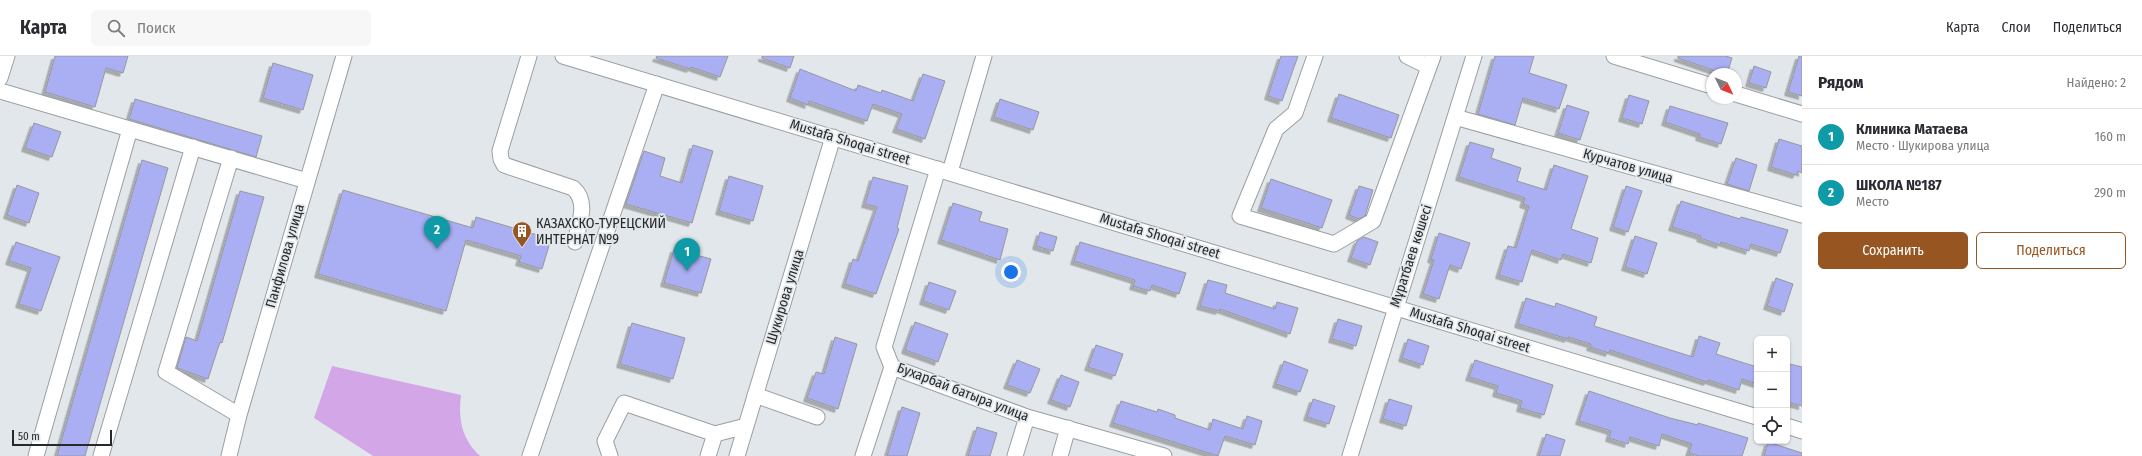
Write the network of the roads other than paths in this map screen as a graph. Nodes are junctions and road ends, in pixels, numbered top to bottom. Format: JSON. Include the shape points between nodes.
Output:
{"nodes":[{"id":1,"x":7,"y":56,"type":"edge"},
{"id":2,"x":344,"y":56,"type":"edge"},
{"id":3,"x":529,"y":56,"type":"edge"},
{"id":4,"x":563,"y":56,"type":"edge"},
{"id":5,"x":984,"y":56,"type":"edge"},
{"id":6,"x":1315,"y":56,"type":"edge"},
{"id":7,"x":1407,"y":56,"type":"edge"},
{"id":8,"x":1474,"y":56,"type":"edge"},
{"id":9,"x":1614,"y":56,"type":"edge"},
{"id":10,"x":1431,"y":61,"type":"edge"},
{"id":11,"x":0,"y":78,"type":"edge"},
{"id":12,"x":657,"y":84,"type":"junction"},
{"id":13,"x":1706,"y":84,"type":"edge"},
{"id":14,"x":0,"y":91,"type":"edge"},
{"id":15,"x":1742,"y":96,"type":"edge"},
{"id":16,"x":1802,"y":114,"type":"edge"},
{"id":17,"x":1455,"y":117,"type":"junction"},
{"id":18,"x":130,"y":129,"type":"junction"},
{"id":19,"x":833,"y":137,"type":"junction"},
{"id":20,"x":193,"y":147,"type":"junction"},
{"id":21,"x":231,"y":158,"type":"junction"},
{"id":22,"x":944,"y":171,"type":"junction"},
{"id":23,"x":307,"y":181,"type":"junction"},
{"id":24,"x":1802,"y":215,"type":"edge"},
{"id":25,"x":575,"y":242,"type":"dead end"},
{"id":26,"x":1394,"y":307,"type":"junction"},
{"id":27,"x":892,"y":367,"type":"junction"},
{"id":28,"x":755,"y":395,"type":"junction"},
{"id":29,"x":239,"y":415,"type":"junction"},
{"id":30,"x":1754,"y":416,"type":"edge"},
{"id":31,"x":817,"y":417,"type":"dead end"},
{"id":32,"x":1027,"y":417,"type":"junction"},
{"id":33,"x":746,"y":426,"type":"junction"},
{"id":34,"x":1790,"y":427,"type":"edge"},
{"id":35,"x":1068,"y":428,"type":"junction"},
{"id":36,"x":1802,"y":430,"type":"edge"},
{"id":37,"x":715,"y":434,"type":"junction"},
{"id":38,"x":36,"y":456,"type":"edge"},
{"id":39,"x":101,"y":456,"type":"edge"},
{"id":40,"x":229,"y":456,"type":"edge"},
{"id":41,"x":530,"y":456,"type":"edge"},
{"id":42,"x":610,"y":456,"type":"edge"},
{"id":43,"x":708,"y":456,"type":"edge"},
{"id":44,"x":737,"y":456,"type":"edge"},
{"id":45,"x":863,"y":456,"type":"edge"},
{"id":46,"x":1015,"y":456,"type":"edge"},
{"id":47,"x":1060,"y":456,"type":"edge"},
{"id":48,"x":1164,"y":456,"type":"edge"},
{"id":49,"x":1350,"y":456,"type":"edge"}],
"edges":[{"from":1,"to":11,"type":"street"},
{"from":2,"to":23,"type":"street","name":"Панфилова улица"},
{"from":3,"to":25,"type":"street","via":[[500,151],[501,159],[504,164],[573,188],[577,192],[583,203]]},
{"from":4,"to":12,"type":"street","name":"Mustafa Shoqai street"},
{"from":5,"to":22,"type":"street","name":"Бухарбай батыра улица"},
{"from":6,"to":10,"type":"street","via":[[1295,113],[1276,129],[1240,216],[1334,244],[1373,221]]},
{"from":7,"to":10,"type":"street"},
{"from":8,"to":17,"type":"street","name":"Мұратбаев көшесі"},
{"from":9,"to":13,"type":"street"},
{"from":12,"to":19,"type":"street","name":"Mustafa Shoqai street"},
{"from":12,"to":41,"type":"street"},
{"from":14,"to":18,"type":"street"},
{"from":15,"to":16,"type":"street"},
{"from":17,"to":24,"type":"street","name":"Курчатов улица"},
{"from":17,"to":26,"type":"street","name":"Мұратбаев көшесі"},
{"from":18,"to":20,"type":"street"},
{"from":18,"to":38,"type":"street"},
{"from":19,"to":22,"type":"street","name":"Mustafa Shoqai street"},
{"from":19,"to":28,"type":"street","name":"Шукирова улица"},
{"from":20,"to":21,"type":"street"},
{"from":20,"to":39,"type":"street"},
{"from":21,"to":23,"type":"street"},
{"from":21,"to":29,"type":"street","via":[[166,372]]},
{"from":22,"to":26,"type":"street","name":"Mustafa Shoqai street"},
{"from":22,"to":27,"type":"street","name":"Бухарбай батыра улица","via":[[884,347]]},
{"from":23,"to":29,"type":"street","name":"Панфилова улица"},
{"from":26,"to":30,"type":"street","name":"Mustafa Shoqai street"},
{"from":26,"to":49,"type":"street","name":"Мұратбаев көшесі"},
{"from":27,"to":32,"type":"street","name":"Бухарбай батыра улица"},
{"from":27,"to":45,"type":"street"},
{"from":28,"to":31,"type":"street"},
{"from":28,"to":33,"type":"street","name":"Шукирова улица"},
{"from":29,"to":40,"type":"street","name":"Панфилова улица"},
{"from":32,"to":35,"type":"street","name":"Бухарбай батыра улица"},
{"from":32,"to":46,"type":"street"},
{"from":33,"to":37,"type":"street"},
{"from":33,"to":44,"type":"street","name":"Шукирова улица"},
{"from":34,"to":36,"type":"street"},
{"from":35,"to":47,"type":"street"},
{"from":35,"to":48,"type":"street","name":"Бухарбай батыра улица"},
{"from":37,"to":42,"type":"street","via":[[624,403],[605,441]]},
{"from":37,"to":43,"type":"street"}]}
